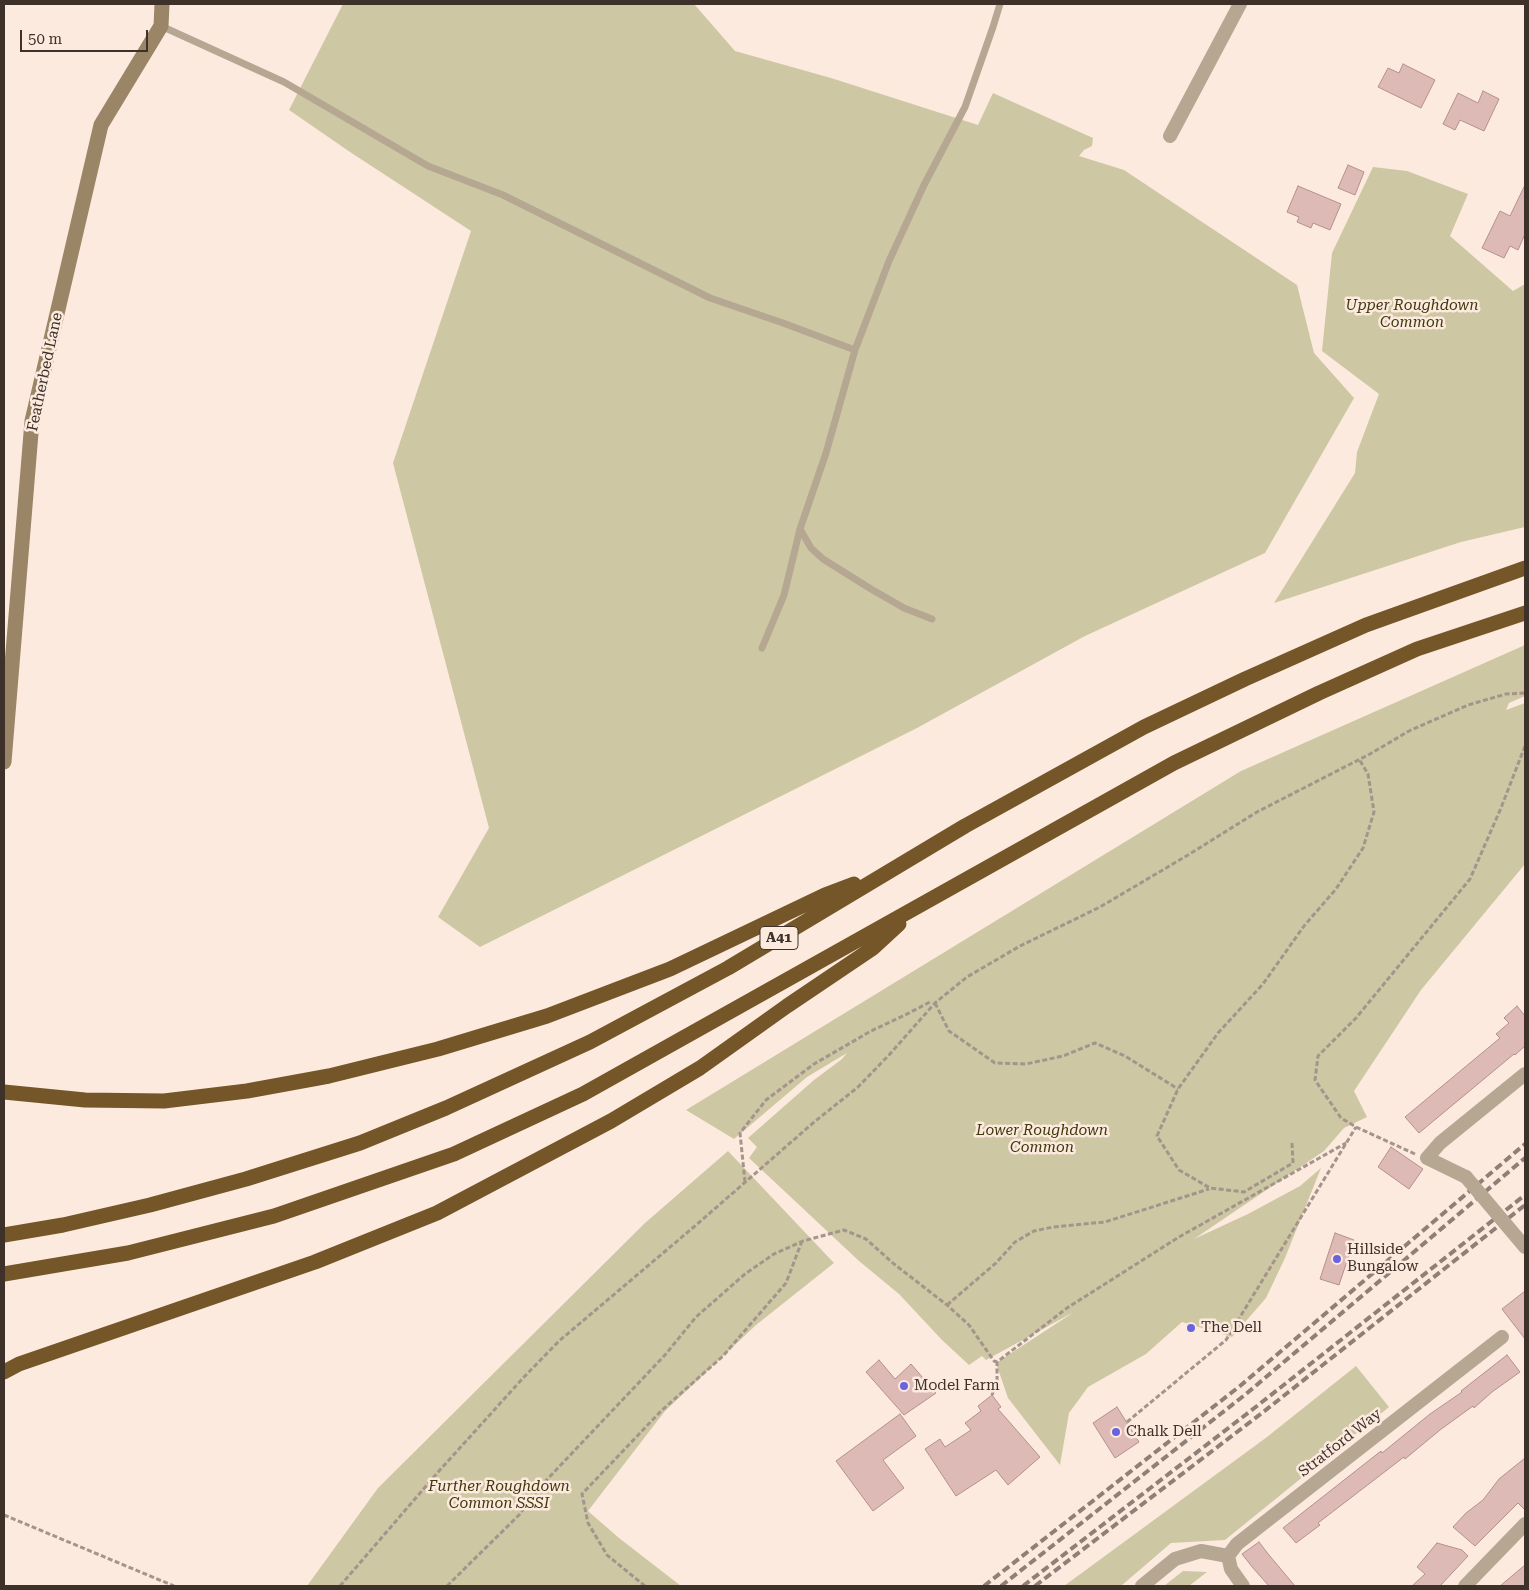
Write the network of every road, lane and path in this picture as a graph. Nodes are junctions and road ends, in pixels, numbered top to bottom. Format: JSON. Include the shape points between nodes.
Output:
{"nodes":[{"id":1,"x":162,"y":4,"type":"edge"},
{"id":2,"x":1000,"y":4,"type":"edge"},
{"id":3,"x":1240,"y":4,"type":"edge"},
{"id":4,"x":161,"y":26,"type":"junction"},
{"id":5,"x":1170,"y":136,"type":"dead end"},
{"id":6,"x":855,"y":350,"type":"junction"},
{"id":7,"x":800,"y":529,"type":"junction"},
{"id":8,"x":1525,"y":568,"type":"edge"},
{"id":9,"x":1525,"y":613,"type":"edge"},
{"id":10,"x":932,"y":619,"type":"dead end"},
{"id":11,"x":762,"y":648,"type":"dead end"},
{"id":12,"x":1525,"y":693,"type":"edge"},
{"id":13,"x":1525,"y":746,"type":"edge"},
{"id":14,"x":1359,"y":759,"type":"junction"},
{"id":15,"x":4,"y":762,"type":"edge"},
{"id":16,"x":888,"y":872,"type":"junction"},
{"id":17,"x":914,"y":909,"type":"junction"},
{"id":18,"x":934,"y":1002,"type":"junction"},
{"id":19,"x":1525,"y":1074,"type":"edge"},
{"id":20,"x":1178,"y":1089,"type":"junction"},
{"id":21,"x":4,"y":1092,"type":"edge"},
{"id":22,"x":1356,"y":1127,"type":"junction"},
{"id":23,"x":1292,"y":1143,"type":"dead end"},
{"id":24,"x":1346,"y":1143,"type":"junction"},
{"id":25,"x":1427,"y":1158,"type":"junction"},
{"id":26,"x":745,"y":1182,"type":"junction"},
{"id":27,"x":1210,"y":1188,"type":"junction"},
{"id":28,"x":4,"y":1235,"type":"edge"},
{"id":29,"x":803,"y":1241,"type":"junction"},
{"id":30,"x":1525,"y":1247,"type":"edge"},
{"id":31,"x":4,"y":1274,"type":"edge"},
{"id":32,"x":947,"y":1304,"type":"junction"},
{"id":33,"x":1502,"y":1338,"type":"dead end"},
{"id":34,"x":997,"y":1362,"type":"junction"},
{"id":35,"x":4,"y":1372,"type":"edge"},
{"id":36,"x":992,"y":1395,"type":"dead end"},
{"id":37,"x":1127,"y":1422,"type":"dead end"},
{"id":38,"x":4,"y":1515,"type":"edge"},
{"id":39,"x":1525,"y":1524,"type":"edge"},
{"id":40,"x":1228,"y":1556,"type":"junction"},
{"id":41,"x":174,"y":1586,"type":"edge"},
{"id":42,"x":340,"y":1586,"type":"edge"},
{"id":43,"x":447,"y":1586,"type":"edge"},
{"id":44,"x":646,"y":1586,"type":"edge"},
{"id":45,"x":1142,"y":1586,"type":"edge"},
{"id":46,"x":1243,"y":1586,"type":"edge"},
{"id":47,"x":1465,"y":1586,"type":"edge"}],
"edges":[{"from":1,"to":4,"type":"street","name":"Featherbed Lane"},
{"from":2,"to":6,"type":"lane","via":[[964,107],[889,261]]},
{"from":3,"to":5,"type":"street"},
{"from":4,"to":6,"type":"lane","via":[[284,82],[428,166],[502,195],[710,298]]},
{"from":4,"to":15,"type":"street","name":"Featherbed Lane","via":[[101,125],[32,421]]},
{"from":6,"to":7,"type":"lane","via":[[826,453]]},
{"from":7,"to":10,"type":"lane","via":[[811,548],[823,559],[904,608]]},
{"from":7,"to":11,"type":"lane","via":[[784,595]]},
{"from":8,"to":16,"type":"highway","number":"A41","via":[[1366,625],[1144,727]]},
{"from":9,"to":17,"type":"highway","number":"A41","via":[[1417,649],[1182,759]]},
{"from":12,"to":14,"type":"path","via":[[1506,694],[1468,705],[1409,730]]},
{"from":13,"to":22,"type":"path","via":[[1470,879],[1356,1018],[1318,1056],[1315,1080],[1341,1118]]},
{"from":14,"to":18,"type":"path","via":[[1257,812],[1100,907],[1020,946],[967,977]]},
{"from":14,"to":20,"type":"path","via":[[1368,774],[1374,812],[1363,848],[1336,889],[1304,926],[1263,984],[1218,1033]]},
{"from":16,"to":21,"type":"highway","via":[[825,895],[670,969],[547,1016],[438,1049],[338,1074],[247,1091],[164,1101],[85,1100]]},
{"from":16,"to":28,"type":"highway","number":"A41","via":[[728,968],[590,1042],[360,1144],[150,1205]]},
{"from":17,"to":31,"type":"highway","number":"A41","via":[[583,1094],[454,1154],[274,1216],[128,1253]]},
{"from":17,"to":35,"type":"highway","via":[[873,948],[700,1068],[611,1121],[436,1213],[315,1262],[19,1364]]},
{"from":18,"to":20,"type":"path","via":[[949,1031],[995,1063],[1026,1064],[1062,1056],[1095,1043],[1125,1056]]},
{"from":18,"to":26,"type":"path","via":[[858,1087]]},
{"from":18,"to":26,"type":"path","via":[[872,1031],[814,1064],[766,1100],[740,1133]]},
{"from":19,"to":25,"type":"street","via":[[1440,1143]]},
{"from":20,"to":27,"type":"path","via":[[1157,1136],[1178,1170]]},
{"from":22,"to":24,"type":"path"},
{"from":22,"to":25,"type":"path"},
{"from":23,"to":27,"type":"path","via":[[1293,1163],[1244,1192]]},
{"from":24,"to":34,"type":"path","via":[[1179,1237],[1067,1308]]},
{"from":24,"to":37,"type":"path","via":[[1226,1340]]},
{"from":25,"to":30,"type":"street","bridge":true,"via":[[1466,1177]]},
{"from":26,"to":42,"type":"path","via":[[559,1341],[445,1464]]},
{"from":27,"to":32,"type":"path","via":[[1106,1222],[1034,1231],[1015,1242],[996,1263]]},
{"from":29,"to":32,"type":"path","via":[[844,1230],[866,1239]]},
{"from":29,"to":43,"type":"path","via":[[774,1254],[744,1274],[696,1317],[665,1355],[538,1489],[519,1515]]},
{"from":29,"to":44,"type":"path","via":[[786,1283],[723,1356],[661,1411],[582,1494],[588,1523],[607,1555]]},
{"from":32,"to":34,"type":"path","via":[[969,1325]]},
{"from":33,"to":40,"type":"street","name":"Stratford Way","via":[[1237,1544]]},
{"from":34,"to":36,"type":"path","via":[[997,1382]]},
{"from":38,"to":41,"type":"path"},
{"from":39,"to":47,"type":"street"},
{"from":40,"to":45,"type":"street","via":[[1201,1551],[1175,1559]]},
{"from":40,"to":46,"type":"street","via":[[1231,1570]]}]}
